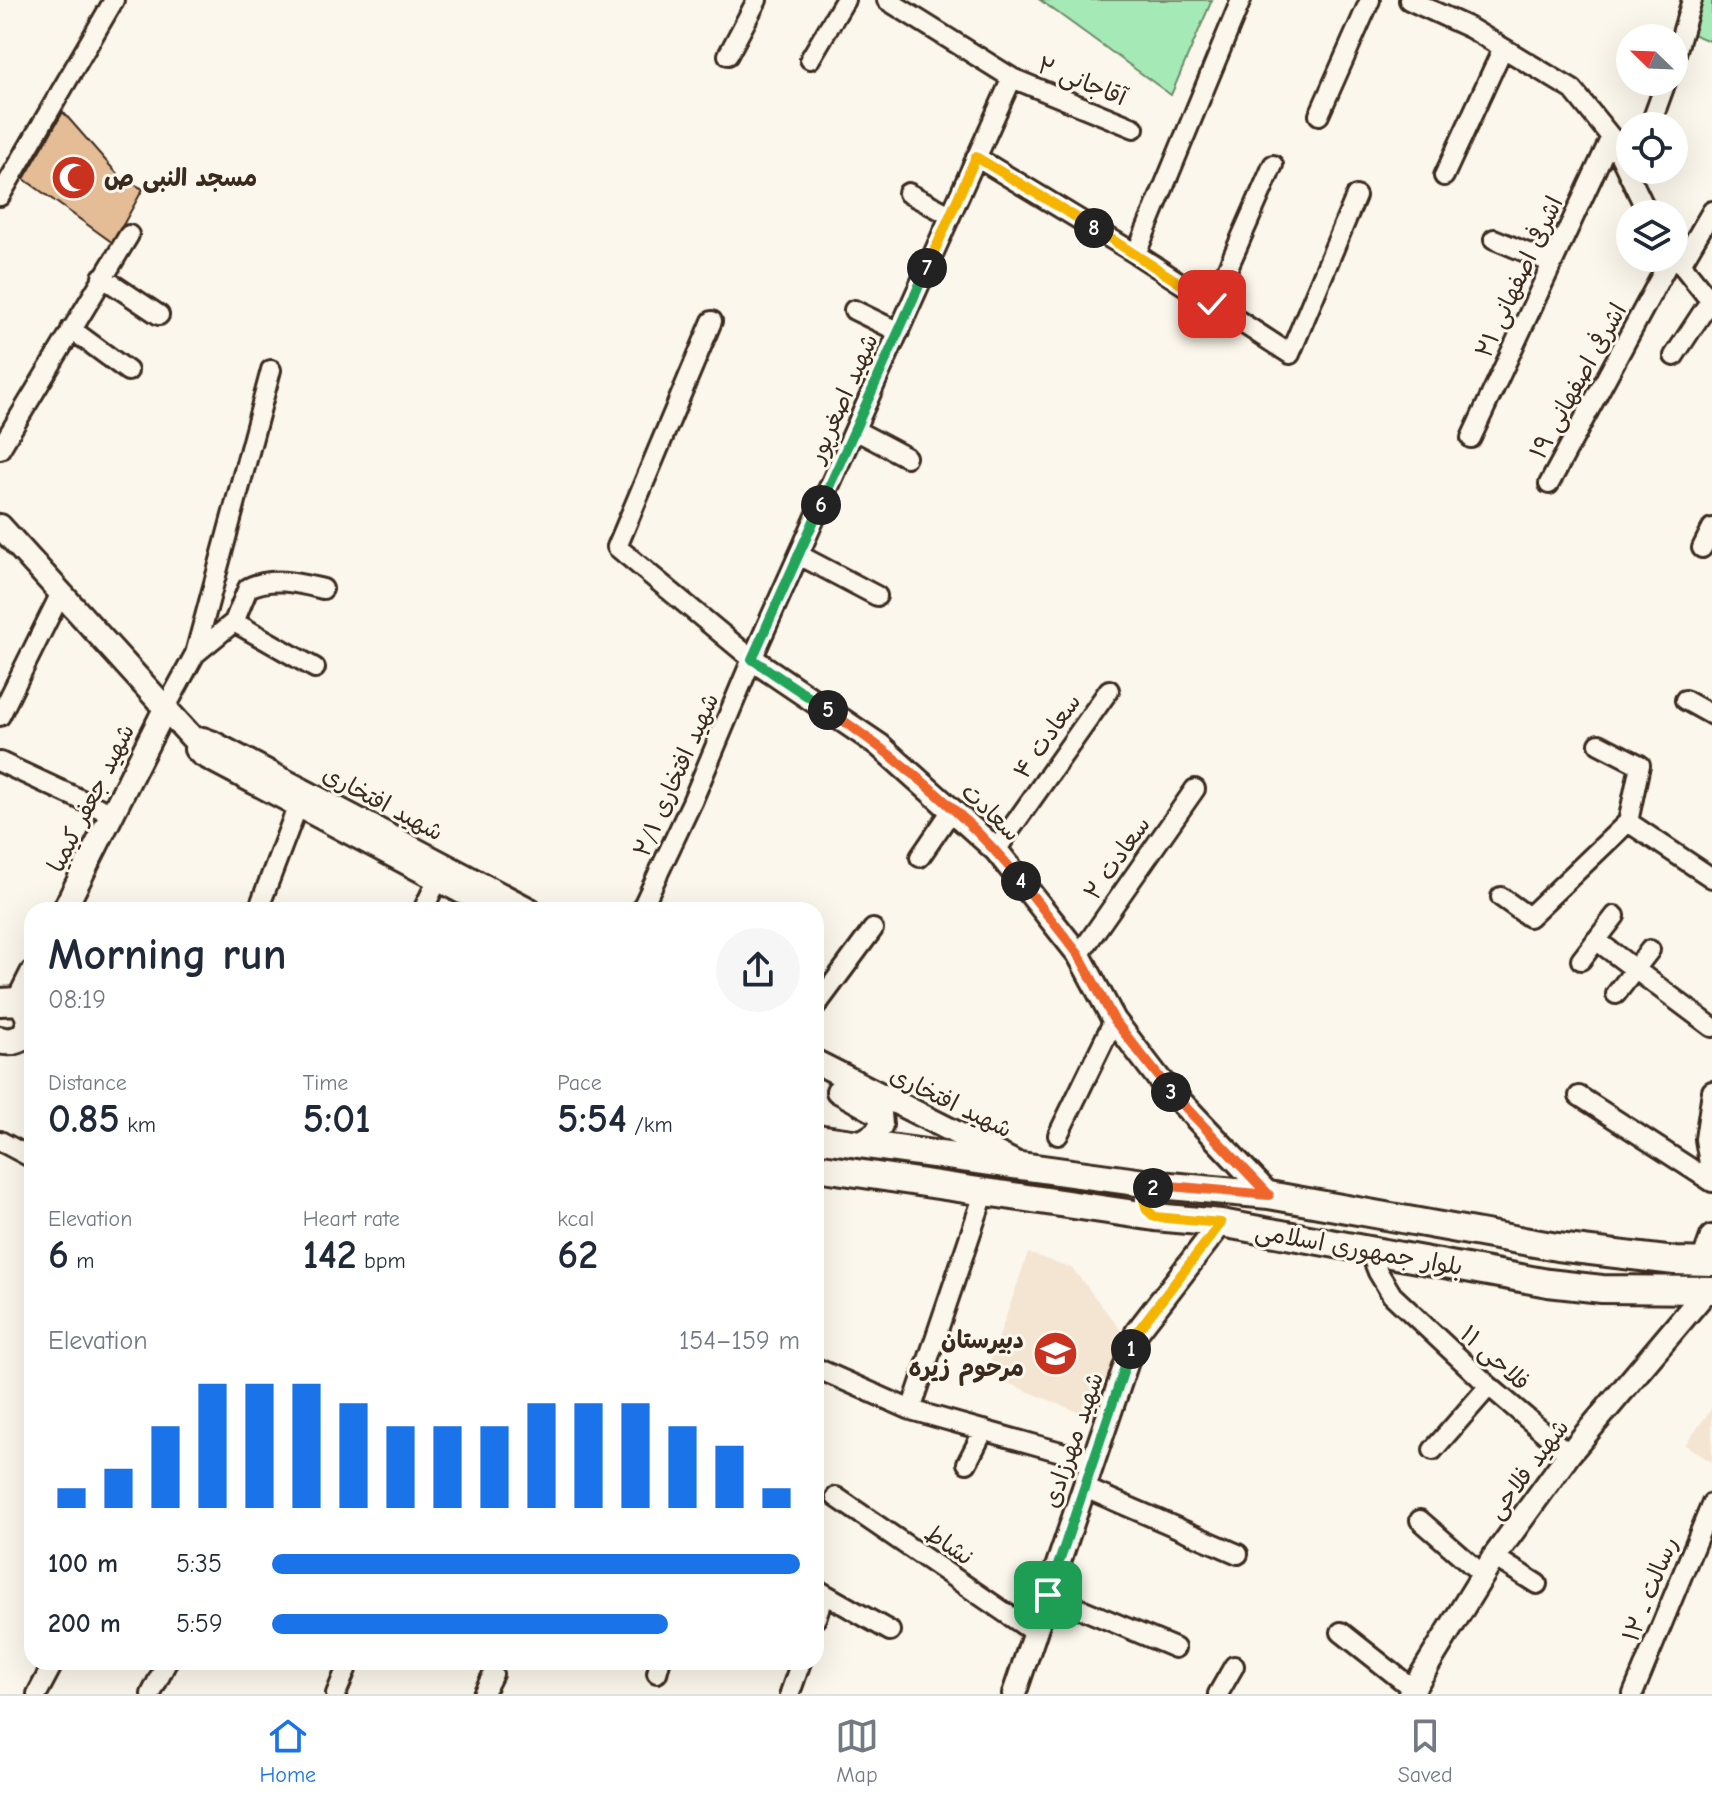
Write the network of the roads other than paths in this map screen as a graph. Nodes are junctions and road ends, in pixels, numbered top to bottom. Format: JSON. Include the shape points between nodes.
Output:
{"nodes":[{"id":1,"x":114,"y":0,"type":"edge"},
{"id":2,"x":757,"y":0,"type":"edge"},
{"id":3,"x":845,"y":0,"type":"edge"},
{"id":4,"x":887,"y":0,"type":"edge"},
{"id":5,"x":1241,"y":0,"type":"edge"},
{"id":6,"x":1370,"y":0,"type":"edge"},
{"id":7,"x":1409,"y":0,"type":"edge"},
{"id":8,"x":1692,"y":0,"type":"edge"},
{"id":9,"x":1685,"y":24,"type":"edge"},
{"id":10,"x":1503,"y":48,"type":"junction"},
{"id":11,"x":728,"y":55,"type":"dead end"},
{"id":12,"x":810,"y":59,"type":"dead end"},
{"id":13,"x":1012,"y":78,"type":"junction"},
{"id":14,"x":1319,"y":115,"type":"dead end"},
{"id":15,"x":1134,"y":128,"type":"dead end"},
{"id":16,"x":1611,"y":137,"type":"junction"},
{"id":17,"x":1616,"y":146,"type":"edge"},
{"id":18,"x":976,"y":157,"type":"junction"},
{"id":19,"x":1273,"y":165,"type":"dead end"},
{"id":20,"x":1444,"y":176,"type":"dead end"},
{"id":21,"x":908,"y":193,"type":"dead end"},
{"id":22,"x":0,"y":196,"type":"edge"},
{"id":23,"x":1356,"y":196,"type":"dead end"},
{"id":24,"x":1712,"y":211,"type":"edge"},
{"id":25,"x":950,"y":215,"type":"junction"},
{"id":26,"x":129,"y":235,"type":"dead end"},
{"id":27,"x":1494,"y":239,"type":"dead end"},
{"id":28,"x":1688,"y":243,"type":"edge"},
{"id":29,"x":1136,"y":254,"type":"junction"},
{"id":30,"x":1552,"y":263,"type":"junction"},
{"id":31,"x":1669,"y":272,"type":"edge"},
{"id":32,"x":1687,"y":272,"type":"edge"},
{"id":33,"x":102,"y":277,"type":"junction"},
{"id":34,"x":1711,"y":302,"type":"edge"},
{"id":35,"x":1212,"y":304,"type":"junction"},
{"id":36,"x":854,"y":310,"type":"dead end"},
{"id":37,"x":159,"y":315,"type":"dead end"},
{"id":38,"x":712,"y":321,"type":"dead end"},
{"id":39,"x":71,"y":329,"type":"junction"},
{"id":40,"x":899,"y":332,"type":"junction"},
{"id":41,"x":1674,"y":356,"type":"dead end"},
{"id":42,"x":271,"y":370,"type":"dead end"},
{"id":43,"x":128,"y":371,"type":"dead end"},
{"id":44,"x":855,"y":430,"type":"junction"},
{"id":45,"x":1471,"y":438,"type":"dead end"},
{"id":46,"x":0,"y":449,"type":"edge"},
{"id":47,"x":906,"y":457,"type":"dead end"},
{"id":48,"x":1549,"y":484,"type":"dead end"},
{"id":49,"x":0,"y":526,"type":"edge"},
{"id":50,"x":1712,"y":528,"type":"edge"},
{"id":51,"x":1702,"y":548,"type":"dead end"},
{"id":52,"x":799,"y":555,"type":"junction"},
{"id":53,"x":323,"y":589,"type":"dead end"},
{"id":54,"x":60,"y":595,"type":"junction"},
{"id":55,"x":877,"y":596,"type":"dead end"},
{"id":56,"x":234,"y":622,"type":"junction"},
{"id":57,"x":195,"y":654,"type":"junction"},
{"id":58,"x":752,"y":659,"type":"junction"},
{"id":59,"x":315,"y":668,"type":"dead end"},
{"id":60,"x":1109,"y":690,"type":"dead end"},
{"id":61,"x":1685,"y":700,"type":"dead end"},
{"id":62,"x":165,"y":709,"type":"junction"},
{"id":63,"x":1712,"y":715,"type":"edge"},
{"id":64,"x":0,"y":716,"type":"edge"},
{"id":65,"x":204,"y":742,"type":"junction"},
{"id":66,"x":1599,"y":744,"type":"dead end"},
{"id":67,"x":0,"y":762,"type":"edge"},
{"id":68,"x":1195,"y":789,"type":"dead end"},
{"id":69,"x":298,"y":805,"type":"junction"},
{"id":70,"x":952,"y":810,"type":"junction"},
{"id":71,"x":112,"y":814,"type":"junction"},
{"id":72,"x":1628,"y":822,"type":"junction"},
{"id":73,"x":996,"y":850,"type":"junction"},
{"id":74,"x":920,"y":857,"type":"dead end"},
{"id":75,"x":1712,"y":878,"type":"edge"},
{"id":76,"x":438,"y":879,"type":"junction"},
{"id":77,"x":1501,"y":897,"type":"dead end"},
{"id":78,"x":68,"y":902,"type":"edge"},
{"id":79,"x":261,"y":902,"type":"edge"},
{"id":80,"x":427,"y":902,"type":"edge"},
{"id":81,"x":481,"y":902,"type":"edge"},
{"id":82,"x":514,"y":902,"type":"edge"},
{"id":83,"x":645,"y":902,"type":"edge"},
{"id":84,"x":1615,"y":916,"type":"dead end"},
{"id":85,"x":873,"y":929,"type":"dead end"},
{"id":86,"x":1596,"y":940,"type":"junction"},
{"id":87,"x":1650,"y":950,"type":"dead end"},
{"id":88,"x":1079,"y":955,"type":"junction"},
{"id":89,"x":1581,"y":960,"type":"dead end"},
{"id":90,"x":1635,"y":969,"type":"junction"},
{"id":91,"x":1616,"y":994,"type":"dead end"},
{"id":92,"x":824,"y":995,"type":"edge"},
{"id":93,"x":24,"y":1000,"type":"edge"},
{"id":94,"x":1114,"y":1020,"type":"junction"},
{"id":95,"x":16,"y":1026,"type":"edge"},
{"id":96,"x":1712,"y":1027,"type":"edge"},
{"id":97,"x":824,"y":1068,"type":"edge"},
{"id":98,"x":824,"y":1083,"type":"edge"},
{"id":99,"x":1712,"y":1091,"type":"edge"},
{"id":100,"x":1579,"y":1096,"type":"dead end"},
{"id":101,"x":870,"y":1100,"type":"junction"},
{"id":102,"x":1058,"y":1135,"type":"dead end"},
{"id":103,"x":824,"y":1139,"type":"edge"},
{"id":104,"x":0,"y":1141,"type":"edge"},
{"id":105,"x":1708,"y":1141,"type":"edge"},
{"id":106,"x":857,"y":1145,"type":"junction"},
{"id":107,"x":24,"y":1154,"type":"edge"},
{"id":108,"x":1020,"y":1165,"type":"junction"},
{"id":109,"x":824,"y":1168,"type":"edge"},
{"id":110,"x":1096,"y":1176,"type":"junction"},
{"id":111,"x":1712,"y":1182,"type":"edge"},
{"id":112,"x":1159,"y":1185,"type":"junction"},
{"id":113,"x":985,"y":1191,"type":"junction"},
{"id":114,"x":1269,"y":1195,"type":"junction"},
{"id":115,"x":1088,"y":1208,"type":"junction"},
{"id":116,"x":1155,"y":1217,"type":"junction"},
{"id":117,"x":1221,"y":1223,"type":"junction"},
{"id":118,"x":1712,"y":1237,"type":"edge"},
{"id":119,"x":1557,"y":1247,"type":"junction"},
{"id":120,"x":1370,"y":1252,"type":"junction"},
{"id":121,"x":1609,"y":1252,"type":"junction"},
{"id":122,"x":1707,"y":1262,"type":"edge"},
{"id":123,"x":1548,"y":1283,"type":"junction"},
{"id":124,"x":1602,"y":1289,"type":"junction"},
{"id":125,"x":1710,"y":1290,"type":"edge"},
{"id":126,"x":824,"y":1372,"type":"edge"},
{"id":127,"x":1489,"y":1386,"type":"junction"},
{"id":128,"x":911,"y":1410,"type":"junction"},
{"id":129,"x":984,"y":1430,"type":"junction"},
{"id":130,"x":1433,"y":1450,"type":"dead end"},
{"id":131,"x":1569,"y":1454,"type":"junction"},
{"id":132,"x":1093,"y":1461,"type":"junction"},
{"id":133,"x":967,"y":1463,"type":"dead end"},
{"id":134,"x":1085,"y":1488,"type":"junction"},
{"id":135,"x":836,"y":1497,"type":"dead end"},
{"id":136,"x":1712,"y":1503,"type":"edge"},
{"id":137,"x":1420,"y":1520,"type":"dead end"},
{"id":138,"x":1238,"y":1554,"type":"dead end"},
{"id":139,"x":1489,"y":1566,"type":"junction"},
{"id":140,"x":1537,"y":1584,"type":"dead end"},
{"id":141,"x":824,"y":1594,"type":"edge"},
{"id":142,"x":1048,"y":1595,"type":"junction"},
{"id":143,"x":890,"y":1631,"type":"dead end"},
{"id":144,"x":1341,"y":1632,"type":"dead end"},
{"id":145,"x":1035,"y":1633,"type":"junction"},
{"id":146,"x":1175,"y":1648,"type":"dead end"},
{"id":147,"x":1234,"y":1666,"type":"dead end"},
{"id":148,"x":50,"y":1670,"type":"edge"},
{"id":149,"x":163,"y":1670,"type":"edge"},
{"id":150,"x":346,"y":1670,"type":"edge"},
{"id":151,"x":798,"y":1670,"type":"edge"},
{"id":152,"x":493,"y":1674,"type":"dead end"},
{"id":153,"x":1412,"y":1691,"type":"edge"},
{"id":154,"x":790,"y":1693,"type":"edge"},
{"id":155,"x":37,"y":1694,"type":"edge"},
{"id":156,"x":151,"y":1694,"type":"edge"},
{"id":157,"x":336,"y":1694,"type":"edge"},
{"id":158,"x":483,"y":1694,"type":"edge"},
{"id":159,"x":1014,"y":1694,"type":"edge"},
{"id":160,"x":1218,"y":1694,"type":"edge"},
{"id":161,"x":1633,"y":1694,"type":"edge"}],
"edges":[{"from":1,"to":22,"type":"street"},
{"from":2,"to":11,"type":"street"},
{"from":3,"to":12,"type":"street"},
{"from":4,"to":13,"type":"street","name":"آقاجانی ۲"},
{"from":5,"to":29,"type":"street"},
{"from":6,"to":14,"type":"street"},
{"from":7,"to":10,"type":"street"},
{"from":8,"to":9,"type":"street"},
{"from":10,"to":16,"type":"street","via":[[1573,90]]},
{"from":10,"to":20,"type":"street"},
{"from":13,"to":15,"type":"street","name":"آقاجانی ۲"},
{"from":13,"to":18,"type":"street","name":"شهید اصغرپور"},
{"from":16,"to":17,"type":"street"},
{"from":16,"to":30,"type":"street","name":"اشرفی اصفهانی ۲۱"},
{"from":18,"to":25,"type":"street","name":"شهید اصغرپور"},
{"from":18,"to":29,"type":"street"},
{"from":19,"to":35,"type":"street"},
{"from":21,"to":25,"type":"street"},
{"from":23,"to":35,"type":"street","via":[[1290,354]]},
{"from":24,"to":28,"type":"street","name":"اشرفی اصفهانی ۱۹"},
{"from":25,"to":40,"type":"street","name":"شهید اصغرپور"},
{"from":26,"to":33,"type":"street"},
{"from":27,"to":30,"type":"street"},
{"from":29,"to":35,"type":"street"},
{"from":30,"to":45,"type":"street","name":"اشرفی اصفهانی ۲۱"},
{"from":31,"to":48,"type":"street","name":"اشرفی اصفهانی ۱۹"},
{"from":32,"to":34,"type":"street"},
{"from":33,"to":37,"type":"street"},
{"from":33,"to":39,"type":"street"},
{"from":34,"to":41,"type":"street"},
{"from":36,"to":40,"type":"street"},
{"from":38,"to":58,"type":"street","via":[[617,547]]},
{"from":39,"to":43,"type":"street"},
{"from":39,"to":46,"type":"street"},
{"from":40,"to":44,"type":"street","name":"شهید اصغرپور"},
{"from":42,"to":57,"type":"street"},
{"from":44,"to":47,"type":"street"},
{"from":44,"to":52,"type":"street","name":"شهید اصغرپور"},
{"from":49,"to":54,"type":"street","name":"شهید افتخاری"},
{"from":50,"to":51,"type":"street"},
{"from":52,"to":55,"type":"street"},
{"from":52,"to":58,"type":"street","name":"شهید اصغرپور"},
{"from":53,"to":56,"type":"street","via":[[261,581],[248,588]]},
{"from":54,"to":62,"type":"street","name":"شهید افتخاری"},
{"from":54,"to":64,"type":"street"},
{"from":56,"to":57,"type":"street"},
{"from":56,"to":59,"type":"street"},
{"from":57,"to":62,"type":"street"},
{"from":58,"to":70,"type":"street","name":"سعادت","via":[[879,745]]},
{"from":58,"to":83,"type":"street","name":"شهید افتخاری ۲/۱"},
{"from":60,"to":73,"type":"street","name":"سعادت ۴"},
{"from":61,"to":63,"type":"street"},
{"from":62,"to":65,"type":"street","name":"شهید افتخاری"},
{"from":62,"to":71,"type":"street","name":"شهید جعفر کیمیا"},
{"from":65,"to":69,"type":"street","via":[[196,749],[201,754]]},
{"from":65,"to":82,"type":"street","name":"شهید افتخاری"},
{"from":66,"to":72,"type":"street","via":[[1640,765]]},
{"from":67,"to":71,"type":"street"},
{"from":68,"to":88,"type":"street","name":"سعادت ۲"},
{"from":69,"to":76,"type":"street"},
{"from":69,"to":79,"type":"street"},
{"from":70,"to":73,"type":"street","name":"سعادت"},
{"from":70,"to":74,"type":"street"},
{"from":71,"to":78,"type":"street","name":"شهید جعفر کیمیا"},
{"from":72,"to":75,"type":"street"},
{"from":72,"to":77,"type":"street","via":[[1529,917]]},
{"from":73,"to":88,"type":"street","name":"سعادت"},
{"from":76,"to":80,"type":"street"},
{"from":76,"to":81,"type":"street"},
{"from":84,"to":86,"type":"street"},
{"from":85,"to":92,"type":"street"},
{"from":86,"to":89,"type":"street"},
{"from":86,"to":90,"type":"street"},
{"from":87,"to":90,"type":"street"},
{"from":88,"to":94,"type":"street","name":"سعادت"},
{"from":90,"to":91,"type":"street"},
{"from":90,"to":96,"type":"street"},
{"from":93,"to":95,"type":"street"},
{"from":94,"to":102,"type":"street"},
{"from":94,"to":114,"type":"street","name":"سعادت","via":[[1159,1079]]},
{"from":97,"to":101,"type":"street","name":"شهید افتخاری"},
{"from":98,"to":101,"type":"street"},
{"from":99,"to":105,"type":"street"},
{"from":100,"to":111,"type":"street"},
{"from":101,"to":106,"type":"street","via":[[881,1125]]},
{"from":101,"to":108,"type":"street","name":"شهید افتخاری"},
{"from":103,"to":106,"type":"main road","name":"بلوار جمهوری اسلامی"},
{"from":104,"to":107,"type":"street"},
{"from":105,"to":111,"type":"street"},
{"from":106,"to":108,"type":"main road","name":"بلوار جمهوری اسلامی"},
{"from":108,"to":110,"type":"main road","name":"بلوار جمهوری اسلامی"},
{"from":109,"to":113,"type":"main road","name":"بلوار جمهوری اسلامی"},
{"from":110,"to":112,"type":"main road","name":"بلوار جمهوری اسلامی"},
{"from":110,"to":115,"type":"main road","via":[[1105,1183],[1107,1195],[1100,1205]]},
{"from":112,"to":114,"type":"main road","name":"بلوار جمهوری اسلامی"},
{"from":112,"to":116,"type":"main road","via":[[1144,1200]]},
{"from":113,"to":115,"type":"main road","name":"بلوار جمهوری اسلامی"},
{"from":113,"to":128,"type":"street"},
{"from":114,"to":119,"type":"main road","name":"بلوار جمهوری اسلامی"},
{"from":115,"to":116,"type":"main road","name":"بلوار جمهوری اسلامی"},
{"from":116,"to":117,"type":"main road","name":"بلوار جمهوری اسلامی"},
{"from":117,"to":120,"type":"main road","name":"بلوار جمهوری اسلامی"},
{"from":117,"to":132,"type":"street","name":"شهید مهرزادی","via":[[1137,1332]]},
{"from":118,"to":122,"type":"street"},
{"from":119,"to":121,"type":"main road","name":"بلوار جمهوری اسلامی"},
{"from":119,"to":123,"type":"main road","via":[[1566,1260],[1560,1275]]},
{"from":120,"to":123,"type":"main road","name":"بلوار جمهوری اسلامی"},
{"from":120,"to":127,"type":"street","name":"فلاحی ۱۱","via":[[1392,1295]]},
{"from":121,"to":122,"type":"main road","name":"بلوار جمهوری اسلامی"},
{"from":121,"to":124,"type":"main road","via":[[1598,1262]]},
{"from":123,"to":124,"type":"main road","name":"بلوار جمهوری اسلامی"},
{"from":124,"to":125,"type":"main road","name":"بلوار جمهوری اسلامی"},
{"from":125,"to":131,"type":"street","name":"شهید فلاحی"},
{"from":126,"to":128,"type":"street"},
{"from":127,"to":130,"type":"street"},
{"from":127,"to":131,"type":"street","name":"فلاحی ۱۱"},
{"from":128,"to":129,"type":"street"},
{"from":129,"to":132,"type":"street"},
{"from":129,"to":133,"type":"street"},
{"from":131,"to":139,"type":"street","name":"شهید فلاحی"},
{"from":132,"to":134,"type":"street","name":"شهید مهرزادی"},
{"from":134,"to":138,"type":"street"},
{"from":134,"to":142,"type":"street","name":"شهید مهرزادی"},
{"from":135,"to":145,"type":"street","name":"نشاط"},
{"from":136,"to":161,"type":"street","name":"رسالت ـ ۱۲"},
{"from":137,"to":139,"type":"street"},
{"from":139,"to":140,"type":"street"},
{"from":139,"to":153,"type":"street","name":"شهید فلاحی"},
{"from":141,"to":143,"type":"street"},
{"from":142,"to":145,"type":"street","name":"شهید مهرزادی"},
{"from":142,"to":146,"type":"street"},
{"from":144,"to":153,"type":"street"},
{"from":145,"to":159,"type":"street","name":"شهید مهرزادی"},
{"from":147,"to":160,"type":"street"},
{"from":148,"to":155,"type":"street"},
{"from":149,"to":156,"type":"street"},
{"from":150,"to":157,"type":"street"},
{"from":151,"to":154,"type":"street"},
{"from":152,"to":158,"type":"street"}]}
